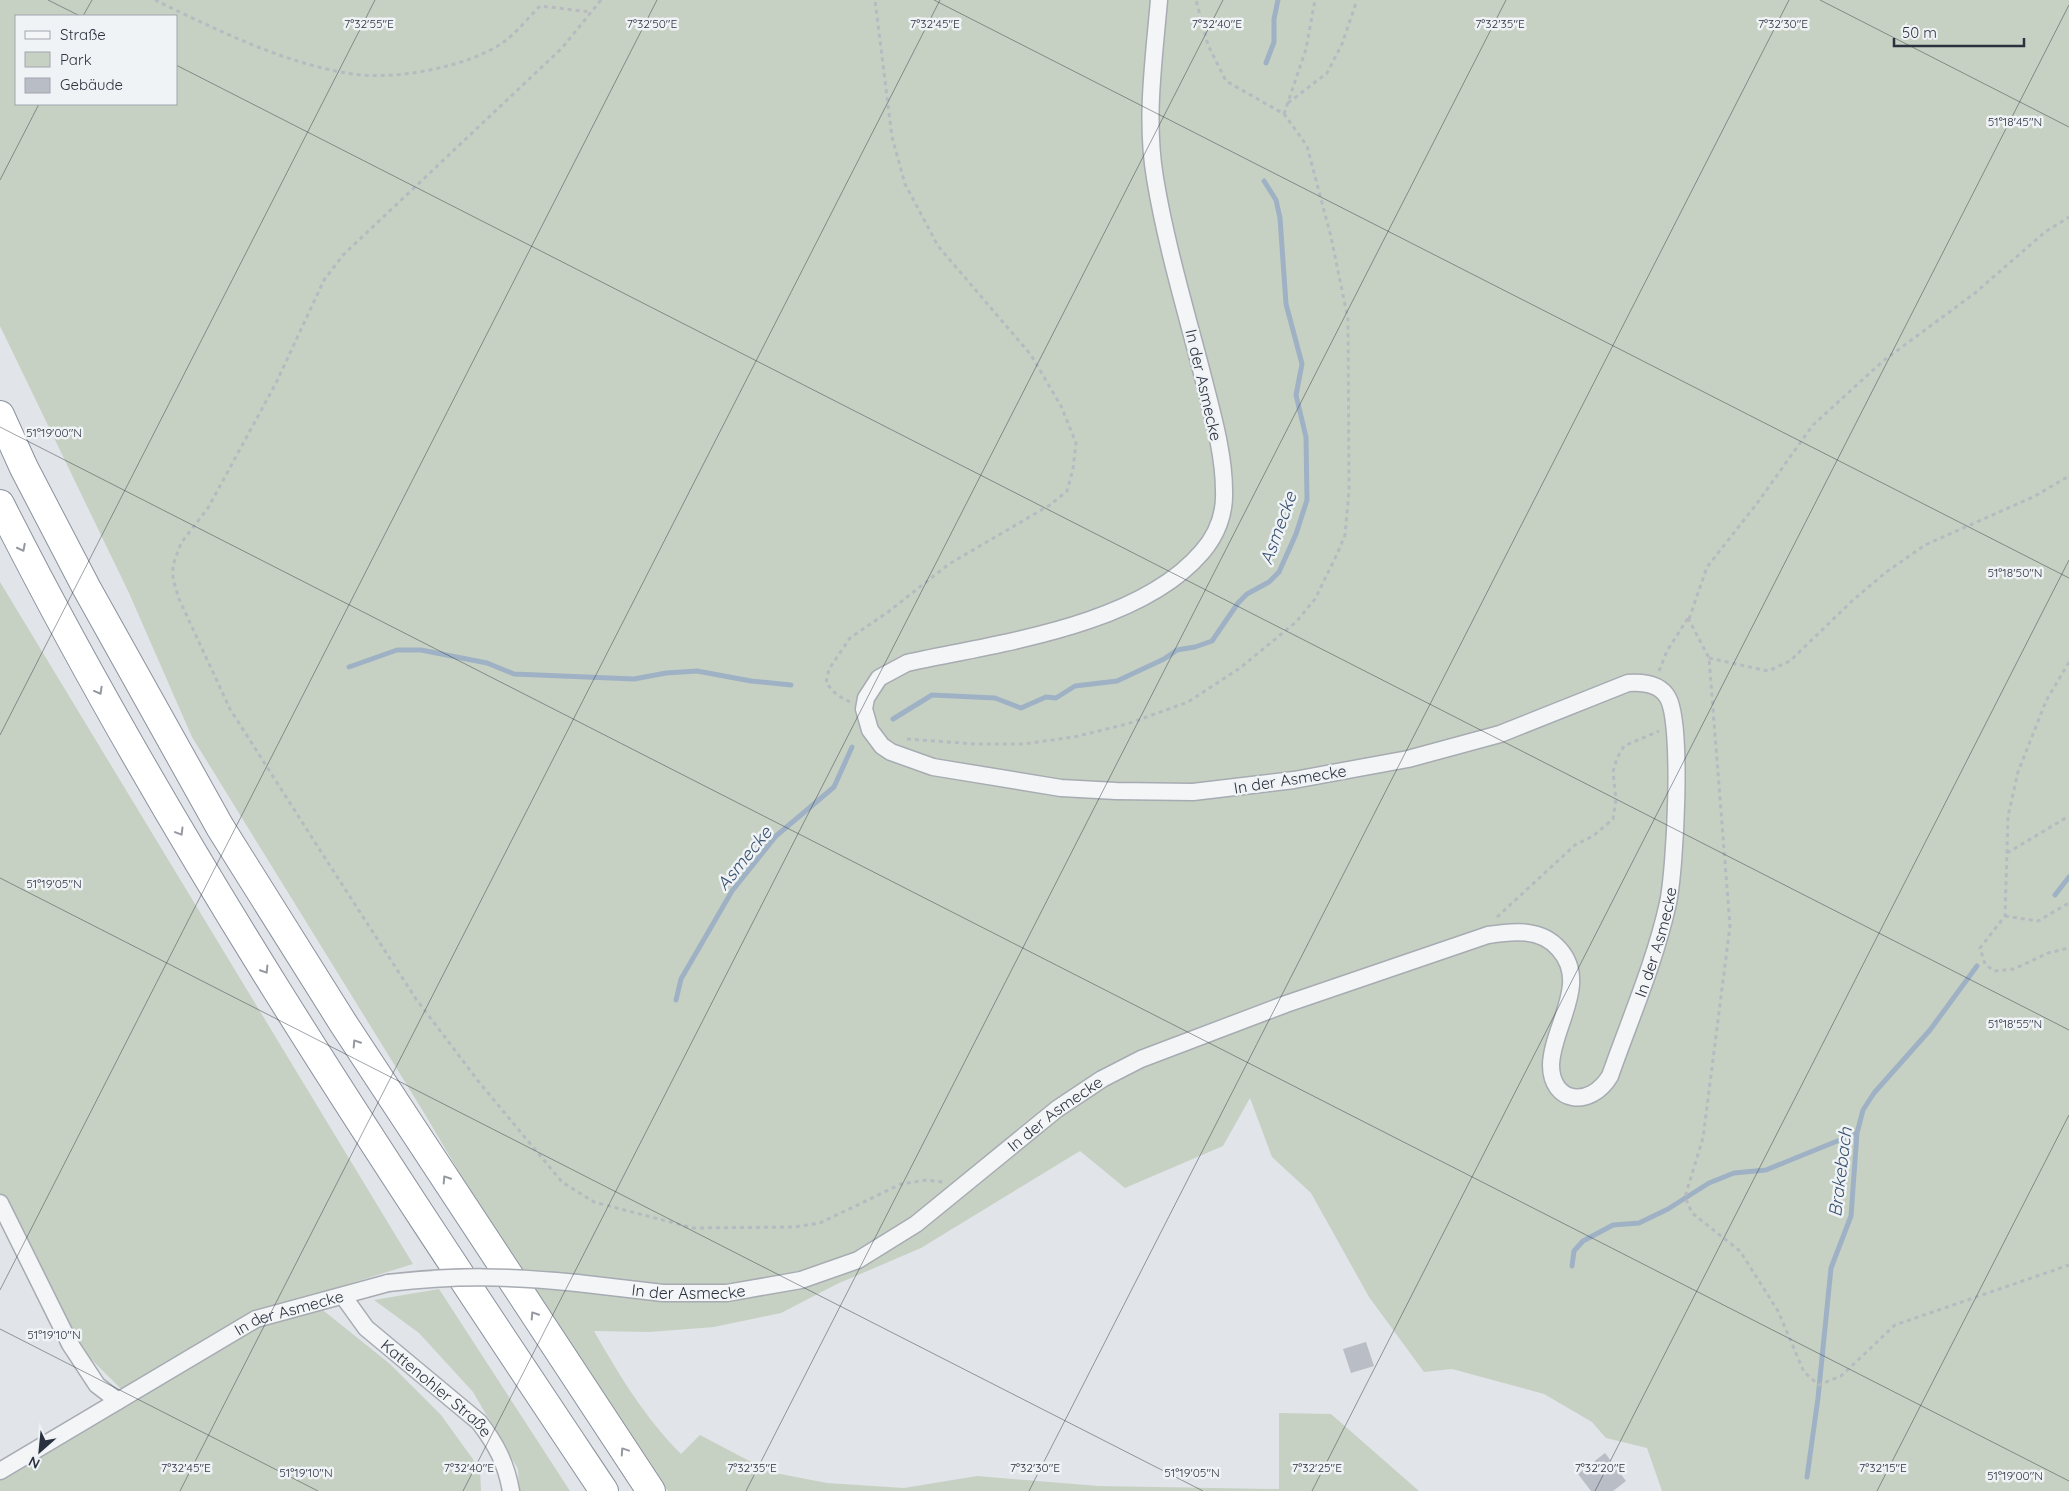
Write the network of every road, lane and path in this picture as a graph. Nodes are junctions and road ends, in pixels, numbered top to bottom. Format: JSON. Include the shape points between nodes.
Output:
{"nodes":[{"id":1,"x":155,"y":0,"type":"edge"},
{"id":2,"x":601,"y":0,"type":"edge"},
{"id":3,"x":875,"y":0,"type":"edge"},
{"id":4,"x":1159,"y":0,"type":"edge"},
{"id":5,"x":1196,"y":0,"type":"edge"},
{"id":6,"x":1316,"y":0,"type":"edge"},
{"id":7,"x":1357,"y":0,"type":"edge"},
{"id":8,"x":591,"y":12,"type":"junction"},
{"id":9,"x":1288,"y":104,"type":"junction"},
{"id":10,"x":2069,"y":217,"type":"edge"},
{"id":11,"x":0,"y":415,"type":"edge"},
{"id":12,"x":2069,"y":476,"type":"edge"},
{"id":13,"x":0,"y":504,"type":"edge"},
{"id":14,"x":1688,"y":618,"type":"junction"},
{"id":15,"x":1709,"y":658,"type":"junction"},
{"id":16,"x":2069,"y":662,"type":"edge"},
{"id":17,"x":1652,"y":685,"type":"junction"},
{"id":18,"x":864,"y":709,"type":"junction"},
{"id":19,"x":1674,"y":721,"type":"junction"},
{"id":20,"x":2069,"y":816,"type":"edge"},
{"id":21,"x":2007,"y":853,"type":"junction"},
{"id":22,"x":2069,"y":903,"type":"edge"},
{"id":23,"x":2005,"y":916,"type":"junction"},
{"id":24,"x":1488,"y":935,"type":"junction"},
{"id":25,"x":2069,"y":948,"type":"edge"},
{"id":26,"x":966,"y":1185,"type":"junction"},
{"id":27,"x":0,"y":1203,"type":"edge"},
{"id":28,"x":2069,"y":1265,"type":"edge"},
{"id":29,"x":344,"y":1296,"type":"junction"},
{"id":30,"x":118,"y":1401,"type":"junction"},
{"id":31,"x":0,"y":1471,"type":"edge"},
{"id":32,"x":511,"y":1491,"type":"edge"},
{"id":33,"x":604,"y":1491,"type":"edge"},
{"id":34,"x":651,"y":1491,"type":"edge"}],
"edges":[{"from":1,"to":8,"type":"path","via":[[240,40],[285,56],[342,73],[384,75],[424,72],[467,61],[505,41],[540,6]]},
{"from":2,"to":8,"type":"path"},
{"from":3,"to":18,"type":"path","via":[[892,137],[905,184],[938,246],[1031,355],[1061,406],[1076,443],[1067,491],[1050,505],[949,564],[850,638],[829,669],[826,684]]},
{"from":4,"to":18,"type":"street","name":"In der Asmecke","via":[[1150,98],[1154,176],[1222,466],[1224,492],[1219,525],[1203,552],[1145,597],[1104,616],[1069,627],[907,663],[879,678],[866,698]]},
{"from":5,"to":9,"type":"path","via":[[1208,46],[1226,81],[1284,114]]},
{"from":6,"to":9,"type":"path","via":[[1306,49]]},
{"from":7,"to":9,"type":"path","via":[[1342,44],[1327,73]]},
{"from":8,"to":26,"type":"path","via":[[562,48],[344,254],[324,280],[276,383],[208,508],[181,544],[173,565],[179,599],[230,709],[416,1000],[562,1182],[594,1202],[693,1228],[794,1227],[820,1223],[901,1184],[928,1180]]},
{"from":10,"to":14,"type":"path","via":[[2045,232],[1975,293],[1883,361],[1813,425],[1707,567],[1688,621]]},
{"from":34,"to":11,"type":"highway","one_way":true,"via":[[343,1023],[220,826],[86,587]]},
{"from":12,"to":15,"type":"path","via":[[2035,496],[1925,545],[1852,601],[1790,661],[1768,671]]},
{"from":13,"to":33,"type":"highway","one_way":true,"via":[[119,729],[218,895],[390,1169]]},
{"from":14,"to":15,"type":"path"},
{"from":14,"to":17,"type":"path","via":[[1667,651]]},
{"from":15,"to":28,"type":"path","via":[[1730,926],[1703,1138],[1685,1197],[1692,1213],[1740,1251],[1778,1311],[1804,1372],[1819,1385],[1841,1376],[1895,1325]]},
{"from":16,"to":21,"type":"path","via":[[2046,702],[2018,772],[2008,816]]},
{"from":17,"to":18,"type":"street","name":"In der Asmecke","via":[[1628,683],[1500,734],[1408,759],[1294,780],[1193,792],[1061,788],[933,767],[904,758],[882,746],[870,730]]},
{"from":17,"to":19,"type":"street","name":"In der Asmecke","via":[[1668,698]]},
{"from":19,"to":24,"type":"path","via":[[1644,739],[1624,746],[1613,772],[1616,799],[1613,819],[1553,864],[1497,917]]},
{"from":19,"to":24,"type":"street","name":"In der Asmecke","via":[[1673,865],[1668,901],[1658,943],[1610,1076],[1596,1093],[1579,1098],[1571,1096],[1556,1086],[1552,1077],[1553,1052],[1571,988],[1570,970],[1564,954],[1549,939],[1538,935],[1509,932]]},
{"from":20,"to":21,"type":"path"},
{"from":21,"to":23,"type":"path"},
{"from":22,"to":23,"type":"path","via":[[2038,921]]},
{"from":23,"to":25,"type":"path","via":[[1980,948],[1985,964],[1994,971],[2014,969],[2048,953]]},
{"from":24,"to":26,"type":"street","name":"In der Asmecke","via":[[1286,1004],[1141,1059],[1056,1109]]},
{"from":26,"to":29,"type":"street","name":"In der Asmecke","bridge":true,"via":[[916,1224],[858,1260],[800,1280],[728,1293],[663,1293],[482,1276],[388,1284]]},
{"from":27,"to":30,"type":"street","via":[[70,1344],[97,1385]]},
{"from":29,"to":30,"type":"street","name":"In der Asmecke","via":[[256,1319]]},
{"from":29,"to":32,"type":"street","name":"Kattenohler Straße","via":[[366,1328],[479,1422],[502,1456]]},
{"from":30,"to":31,"type":"street","name":"In der Asmecke"}]}
